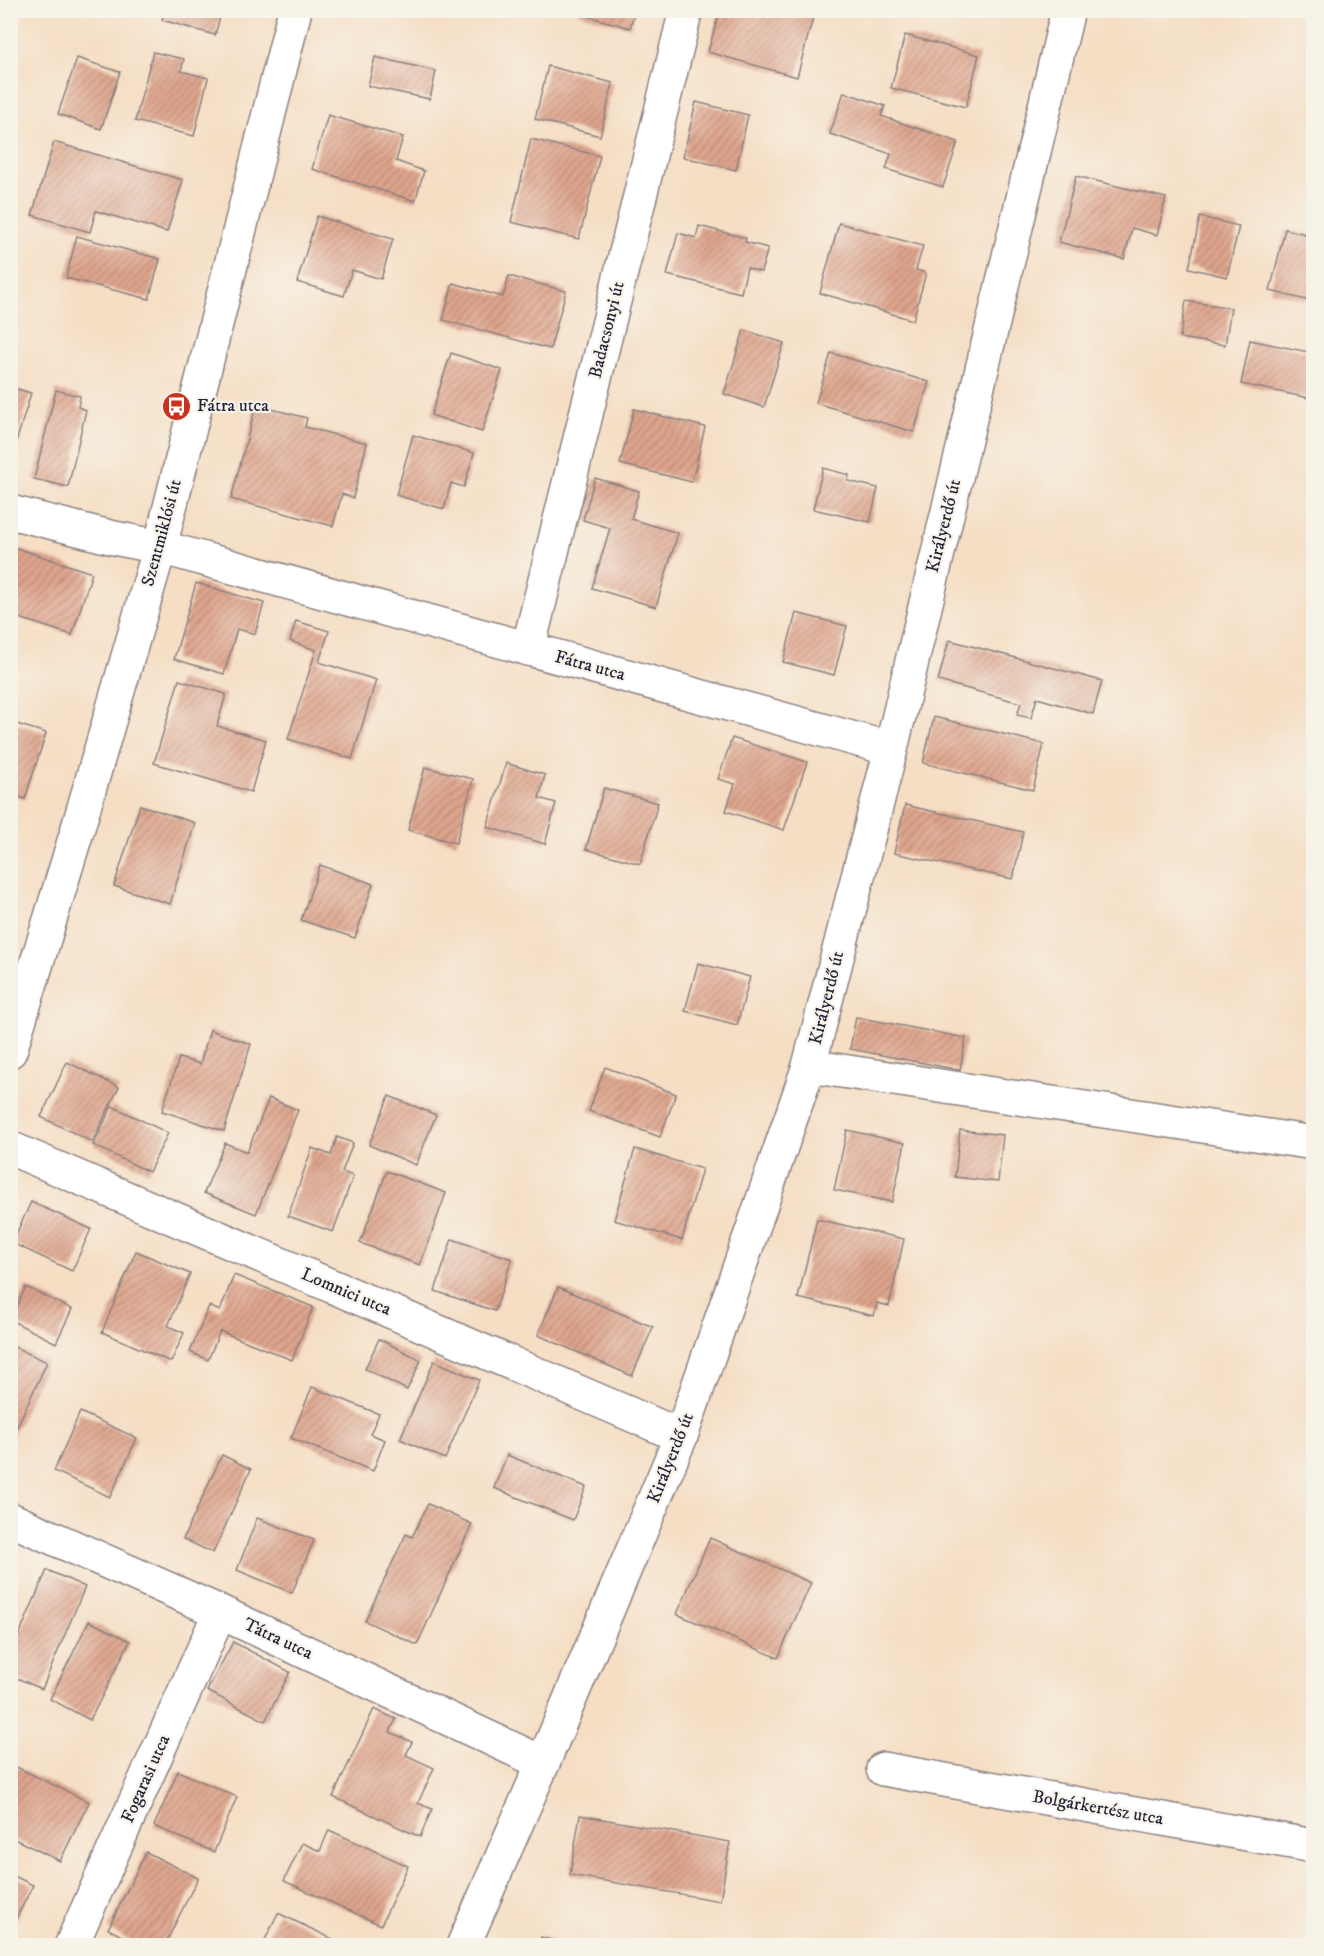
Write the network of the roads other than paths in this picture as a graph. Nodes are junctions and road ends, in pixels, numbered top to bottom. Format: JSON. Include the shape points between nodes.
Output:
{"nodes":[{"id":1,"x":295,"y":10,"type":"edge"},
{"id":2,"x":686,"y":10,"type":"edge"},
{"id":3,"x":1068,"y":10,"type":"edge"},
{"id":4,"x":10,"y":512,"type":"edge"},
{"id":5,"x":160,"y":547,"type":"junction"},
{"id":6,"x":528,"y":649,"type":"junction"},
{"id":7,"x":891,"y":748,"type":"junction"},
{"id":8,"x":10,"y":1051,"type":"edge"},
{"id":9,"x":810,"y":1066,"type":"junction"},
{"id":10,"x":1314,"y":1143,"type":"edge"},
{"id":11,"x":10,"y":1148,"type":"edge"},
{"id":12,"x":681,"y":1436,"type":"junction"},
{"id":13,"x":10,"y":1519,"type":"edge"},
{"id":14,"x":220,"y":1612,"type":"junction"},
{"id":15,"x":543,"y":1763,"type":"junction"},
{"id":16,"x":883,"y":1769,"type":"dead end"},
{"id":17,"x":1314,"y":1846,"type":"edge"},
{"id":18,"x":71,"y":1946,"type":"edge"},
{"id":19,"x":463,"y":1946,"type":"edge"}],
"edges":[{"from":1,"to":5,"type":"street","name":"Szentmiklósi út"},
{"from":2,"to":6,"type":"street","name":"Badacsonyi út"},
{"from":3,"to":7,"type":"street","name":"Királyerdő út"},
{"from":4,"to":5,"type":"street","name":"Fátra utca"},
{"from":5,"to":6,"type":"street","name":"Fátra utca"},
{"from":5,"to":8,"type":"street","name":"Szentmiklósi út"},
{"from":6,"to":7,"type":"street","name":"Fátra utca"},
{"from":7,"to":9,"type":"street","name":"Királyerdő út"},
{"from":9,"to":10,"type":"street"},
{"from":9,"to":12,"type":"street","name":"Királyerdő út"},
{"from":11,"to":12,"type":"street","name":"Lomnici utca"},
{"from":12,"to":15,"type":"street","name":"Királyerdő út"},
{"from":13,"to":14,"type":"street","name":"Tátra utca"},
{"from":14,"to":15,"type":"street","name":"Tátra utca"},
{"from":14,"to":18,"type":"street","name":"Fogarasi utca"},
{"from":15,"to":19,"type":"street","name":"Királyerdő út"},
{"from":16,"to":17,"type":"street","name":"Bolgárkertész utca"}]}
